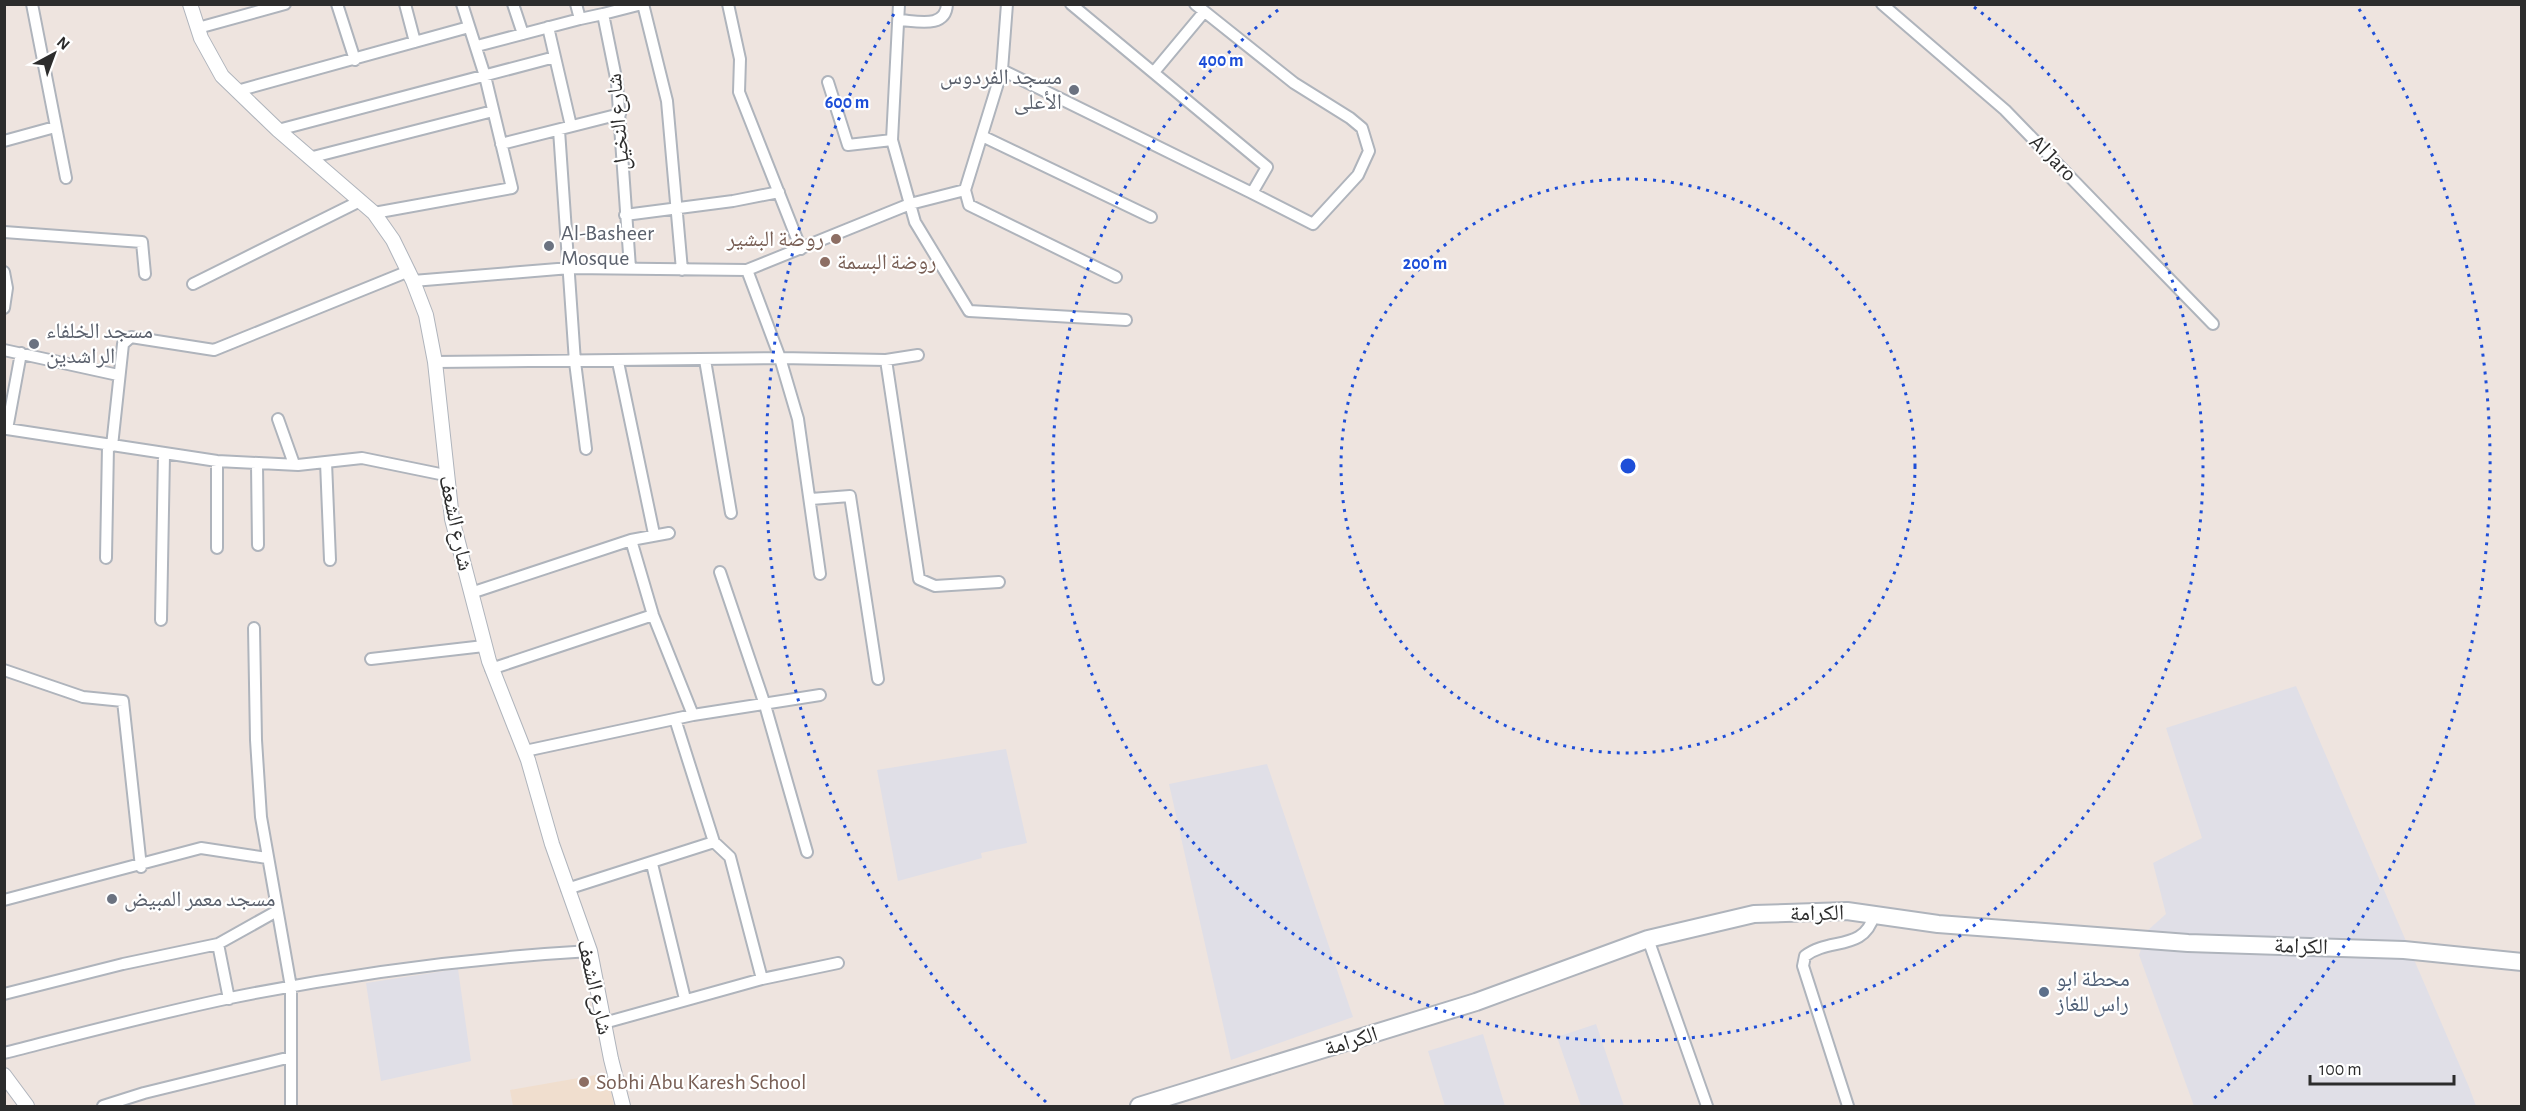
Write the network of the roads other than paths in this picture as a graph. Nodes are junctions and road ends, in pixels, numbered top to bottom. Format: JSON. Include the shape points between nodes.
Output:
{"nodes":[{"id":1,"x":32,"y":4,"type":"edge"},
{"id":2,"x":190,"y":4,"type":"edge"},
{"id":3,"x":285,"y":4,"type":"edge"},
{"id":4,"x":337,"y":4,"type":"edge"},
{"id":5,"x":405,"y":4,"type":"edge"},
{"id":6,"x":462,"y":4,"type":"edge"},
{"id":7,"x":513,"y":4,"type":"edge"},
{"id":8,"x":576,"y":4,"type":"edge"},
{"id":9,"x":642,"y":4,"type":"edge"},
{"id":10,"x":728,"y":4,"type":"edge"},
{"id":11,"x":899,"y":4,"type":"edge"},
{"id":12,"x":947,"y":4,"type":"edge"},
{"id":13,"x":1007,"y":4,"type":"edge"},
{"id":14,"x":1071,"y":4,"type":"edge"},
{"id":15,"x":1195,"y":4,"type":"edge"},
{"id":16,"x":1882,"y":4,"type":"edge"},
{"id":17,"x":1204,"y":12,"type":"junction"},
{"id":18,"x":603,"y":14,"type":"junction"},
{"id":19,"x":580,"y":19,"type":"junction"},
{"id":20,"x":899,"y":20,"type":"junction"},
{"id":21,"x":469,"y":27,"type":"junction"},
{"id":22,"x":548,"y":27,"type":"junction"},
{"id":23,"x":198,"y":28,"type":"junction"},
{"id":24,"x":523,"y":34,"type":"junction"},
{"id":25,"x":415,"y":42,"type":"junction"},
{"id":26,"x":477,"y":46,"type":"junction"},
{"id":27,"x":555,"y":57,"type":"junction"},
{"id":28,"x":355,"y":60,"type":"junction"},
{"id":29,"x":1002,"y":70,"type":"junction"},
{"id":30,"x":1154,"y":72,"type":"junction"},
{"id":31,"x":486,"y":76,"type":"junction"},
{"id":32,"x":828,"y":82,"type":"dead end"},
{"id":33,"x":237,"y":91,"type":"junction"},
{"id":34,"x":493,"y":111,"type":"junction"},
{"id":35,"x":620,"y":114,"type":"junction"},
{"id":36,"x":571,"y":126,"type":"junction"},
{"id":37,"x":55,"y":127,"type":"junction"},
{"id":38,"x":278,"y":130,"type":"junction"},
{"id":39,"x":559,"y":130,"type":"junction"},
{"id":40,"x":982,"y":136,"type":"junction"},
{"id":41,"x":892,"y":140,"type":"junction"},
{"id":42,"x":4,"y":141,"type":"edge"},
{"id":43,"x":501,"y":144,"type":"junction"},
{"id":44,"x":309,"y":158,"type":"junction"},
{"id":45,"x":66,"y":178,"type":"dead end"},
{"id":46,"x":965,"y":190,"type":"junction"},
{"id":47,"x":780,"y":192,"type":"junction"},
{"id":48,"x":1252,"y":193,"type":"junction"},
{"id":49,"x":360,"y":201,"type":"junction"},
{"id":50,"x":910,"y":204,"type":"junction"},
{"id":51,"x":676,"y":209,"type":"junction"},
{"id":52,"x":374,"y":213,"type":"junction"},
{"id":53,"x":625,"y":214,"type":"junction"},
{"id":54,"x":1151,"y":217,"type":"dead end"},
{"id":55,"x":4,"y":232,"type":"edge"},
{"id":56,"x":801,"y":249,"type":"junction"},
{"id":57,"x":570,"y":268,"type":"junction"},
{"id":58,"x":630,"y":268,"type":"junction"},
{"id":59,"x":682,"y":270,"type":"junction"},
{"id":60,"x":747,"y":270,"type":"junction"},
{"id":61,"x":4,"y":272,"type":"edge"},
{"id":62,"x":145,"y":274,"type":"dead end"},
{"id":63,"x":411,"y":276,"type":"junction"},
{"id":64,"x":1116,"y":277,"type":"dead end"},
{"id":65,"x":193,"y":284,"type":"dead end"},
{"id":66,"x":4,"y":308,"type":"edge"},
{"id":67,"x":1126,"y":320,"type":"dead end"},
{"id":68,"x":2213,"y":324,"type":"dead end"},
{"id":69,"x":4,"y":350,"type":"edge"},
{"id":70,"x":21,"y":353,"type":"junction"},
{"id":71,"x":918,"y":355,"type":"dead end"},
{"id":72,"x":780,"y":358,"type":"junction"},
{"id":73,"x":705,"y":360,"type":"junction"},
{"id":74,"x":886,"y":360,"type":"junction"},
{"id":75,"x":435,"y":362,"type":"junction"},
{"id":76,"x":575,"y":362,"type":"junction"},
{"id":77,"x":618,"y":362,"type":"junction"},
{"id":78,"x":118,"y":375,"type":"junction"},
{"id":79,"x":278,"y":419,"type":"dead end"},
{"id":80,"x":110,"y":446,"type":"junction"},
{"id":81,"x":586,"y":449,"type":"dead end"},
{"id":82,"x":164,"y":455,"type":"junction"},
{"id":83,"x":217,"y":461,"type":"junction"},
{"id":84,"x":326,"y":462,"type":"junction"},
{"id":85,"x":256,"y":464,"type":"junction"},
{"id":86,"x":294,"y":464,"type":"junction"},
{"id":87,"x":445,"y":475,"type":"junction"},
{"id":88,"x":811,"y":499,"type":"junction"},
{"id":89,"x":731,"y":513,"type":"dead end"},
{"id":90,"x":669,"y":532,"type":"dead end"},
{"id":91,"x":654,"y":534,"type":"junction"},
{"id":92,"x":631,"y":540,"type":"junction"},
{"id":93,"x":258,"y":545,"type":"dead end"},
{"id":94,"x":217,"y":548,"type":"dead end"},
{"id":95,"x":106,"y":558,"type":"dead end"},
{"id":96,"x":330,"y":560,"type":"dead end"},
{"id":97,"x":720,"y":572,"type":"dead end"},
{"id":98,"x":820,"y":574,"type":"dead end"},
{"id":99,"x":999,"y":582,"type":"dead end"},
{"id":100,"x":471,"y":593,"type":"junction"},
{"id":101,"x":653,"y":615,"type":"junction"},
{"id":102,"x":161,"y":620,"type":"dead end"},
{"id":103,"x":254,"y":628,"type":"dead end"},
{"id":104,"x":484,"y":646,"type":"junction"},
{"id":105,"x":371,"y":659,"type":"dead end"},
{"id":106,"x":491,"y":669,"type":"junction"},
{"id":107,"x":4,"y":670,"type":"edge"},
{"id":108,"x":878,"y":679,"type":"dead end"},
{"id":109,"x":820,"y":695,"type":"dead end"},
{"id":110,"x":765,"y":705,"type":"junction"},
{"id":111,"x":693,"y":715,"type":"junction"},
{"id":112,"x":675,"y":719,"type":"junction"},
{"id":113,"x":525,"y":751,"type":"junction"},
{"id":114,"x":714,"y":842,"type":"junction"},
{"id":115,"x":807,"y":852,"type":"dead end"},
{"id":116,"x":267,"y":858,"type":"junction"},
{"id":117,"x":652,"y":864,"type":"junction"},
{"id":118,"x":141,"y":867,"type":"junction"},
{"id":119,"x":567,"y":889,"type":"junction"},
{"id":120,"x":4,"y":900,"type":"edge"},
{"id":121,"x":277,"y":910,"type":"junction"},
{"id":122,"x":1874,"y":915,"type":"junction"},
{"id":123,"x":1648,"y":939,"type":"junction"},
{"id":124,"x":218,"y":944,"type":"junction"},
{"id":125,"x":590,"y":951,"type":"junction"},
{"id":126,"x":2522,"y":962,"type":"edge"},
{"id":127,"x":838,"y":963,"type":"dead end"},
{"id":128,"x":762,"y":979,"type":"junction"},
{"id":129,"x":291,"y":987,"type":"junction"},
{"id":130,"x":4,"y":994,"type":"edge"},
{"id":131,"x":229,"y":999,"type":"junction"},
{"id":132,"x":685,"y":999,"type":"junction"},
{"id":133,"x":604,"y":1023,"type":"junction"},
{"id":134,"x":4,"y":1053,"type":"edge"},
{"id":135,"x":291,"y":1057,"type":"junction"},
{"id":136,"x":4,"y":1075,"type":"edge"},
{"id":137,"x":27,"y":1107,"type":"edge"},
{"id":138,"x":103,"y":1107,"type":"edge"},
{"id":139,"x":291,"y":1107,"type":"edge"},
{"id":140,"x":623,"y":1107,"type":"edge"},
{"id":141,"x":1139,"y":1107,"type":"edge"},
{"id":142,"x":1707,"y":1107,"type":"edge"},
{"id":143,"x":1848,"y":1107,"type":"edge"}],
"edges":[{"from":1,"to":37,"type":"street"},
{"from":2,"to":23,"type":"street","name":"شارع الشعف"},
{"from":3,"to":23,"type":"street"},
{"from":4,"to":28,"type":"street"},
{"from":5,"to":25,"type":"street"},
{"from":6,"to":21,"type":"street"},
{"from":7,"to":24,"type":"street"},
{"from":8,"to":19,"type":"street"},
{"from":9,"to":18,"type":"street"},
{"from":9,"to":51,"type":"street","via":[[667,101]]},
{"from":10,"to":47,"type":"street","via":[[740,59],[739,92]]},
{"from":11,"to":20,"type":"street"},
{"from":12,"to":20,"type":"street","via":[[942,19]]},
{"from":13,"to":29,"type":"street"},
{"from":14,"to":30,"type":"street"},
{"from":15,"to":17,"type":"street"},
{"from":16,"to":68,"type":"street","name":"Al Jaro","via":[[2012,117]]},
{"from":17,"to":30,"type":"street"},
{"from":17,"to":48,"type":"street","via":[[1294,83],[1362,128],[1369,151],[1358,175],[1314,224]]},
{"from":18,"to":19,"type":"street"},
{"from":18,"to":35,"type":"street","name":"شارع النخيل"},
{"from":19,"to":22,"type":"street"},
{"from":20,"to":41,"type":"street"},
{"from":21,"to":25,"type":"street"},
{"from":21,"to":26,"type":"street"},
{"from":22,"to":24,"type":"street"},
{"from":22,"to":27,"type":"street"},
{"from":23,"to":33,"type":"street","name":"شارع الشعف","via":[[222,76]]},
{"from":24,"to":26,"type":"street"},
{"from":25,"to":28,"type":"street"},
{"from":26,"to":31,"type":"street"},
{"from":27,"to":31,"type":"street"},
{"from":27,"to":36,"type":"street"},
{"from":28,"to":33,"type":"street"},
{"from":29,"to":40,"type":"street"},
{"from":29,"to":48,"type":"street"},
{"from":30,"to":48,"type":"street","via":[[1267,167]]},
{"from":31,"to":34,"type":"street"},
{"from":31,"to":38,"type":"street"},
{"from":32,"to":41,"type":"street","via":[[848,145]]},
{"from":33,"to":38,"type":"street","name":"شارع الشعف"},
{"from":34,"to":43,"type":"street"},
{"from":34,"to":44,"type":"street"},
{"from":35,"to":36,"type":"street"},
{"from":35,"to":53,"type":"street","name":"شارع النخيل"},
{"from":36,"to":39,"type":"street"},
{"from":37,"to":42,"type":"street"},
{"from":37,"to":45,"type":"street"},
{"from":38,"to":44,"type":"street","name":"شارع الشعف"},
{"from":39,"to":43,"type":"street"},
{"from":39,"to":57,"type":"street"},
{"from":40,"to":46,"type":"street"},
{"from":40,"to":54,"type":"street"},
{"from":41,"to":50,"type":"street"},
{"from":43,"to":52,"type":"street","via":[[512,188]]},
{"from":44,"to":49,"type":"street","name":"شارع الشعف"},
{"from":46,"to":50,"type":"street"},
{"from":46,"to":64,"type":"street","via":[[969,205]]},
{"from":47,"to":51,"type":"street"},
{"from":47,"to":56,"type":"street"},
{"from":49,"to":52,"type":"street","name":"شارع الشعف"},
{"from":49,"to":65,"type":"street"},
{"from":50,"to":56,"type":"street"},
{"from":50,"to":67,"type":"street","via":[[915,222],[969,311]]},
{"from":51,"to":53,"type":"street"},
{"from":51,"to":59,"type":"street"},
{"from":52,"to":63,"type":"street","name":"شارع الشعف"},
{"from":53,"to":58,"type":"street","name":"شارع النخيل"},
{"from":55,"to":62,"type":"street","via":[[142,242]]},
{"from":56,"to":60,"type":"street"},
{"from":57,"to":58,"type":"street"},
{"from":57,"to":63,"type":"street"},
{"from":57,"to":76,"type":"street"},
{"from":58,"to":59,"type":"street"},
{"from":59,"to":60,"type":"street"},
{"from":60,"to":72,"type":"street"},
{"from":61,"to":66,"type":"street"},
{"from":63,"to":75,"type":"street","name":"شارع الشعف","via":[[426,315]]},
{"from":63,"to":78,"type":"street","via":[[214,350],[131,337],[123,344]]},
{"from":69,"to":70,"type":"street"},
{"from":70,"to":78,"type":"street"},
{"from":70,"to":80,"type":"street","via":[[7,429]]},
{"from":71,"to":74,"type":"street"},
{"from":72,"to":73,"type":"street"},
{"from":72,"to":74,"type":"street"},
{"from":72,"to":88,"type":"street","via":[[798,419]]},
{"from":73,"to":77,"type":"street"},
{"from":73,"to":89,"type":"street"},
{"from":74,"to":99,"type":"street","via":[[919,579],[935,586]]},
{"from":75,"to":76,"type":"street"},
{"from":75,"to":87,"type":"street","name":"شارع الشعف"},
{"from":76,"to":77,"type":"street"},
{"from":76,"to":81,"type":"street"},
{"from":77,"to":91,"type":"street"},
{"from":78,"to":80,"type":"street"},
{"from":79,"to":86,"type":"street"},
{"from":80,"to":82,"type":"street"},
{"from":80,"to":95,"type":"street"},
{"from":82,"to":83,"type":"street"},
{"from":82,"to":102,"type":"street"},
{"from":83,"to":85,"type":"street"},
{"from":83,"to":94,"type":"street"},
{"from":84,"to":86,"type":"street"},
{"from":84,"to":87,"type":"street","via":[[362,458]]},
{"from":84,"to":96,"type":"street"},
{"from":85,"to":86,"type":"street"},
{"from":85,"to":93,"type":"street"},
{"from":87,"to":100,"type":"street","name":"شارع الشعف"},
{"from":88,"to":98,"type":"street"},
{"from":88,"to":108,"type":"street","via":[[850,496]]},
{"from":90,"to":91,"type":"street"},
{"from":91,"to":92,"type":"street"},
{"from":92,"to":100,"type":"street"},
{"from":92,"to":101,"type":"street"},
{"from":97,"to":110,"type":"street"},
{"from":100,"to":104,"type":"street","name":"شارع الشعف"},
{"from":101,"to":106,"type":"street"},
{"from":101,"to":111,"type":"street"},
{"from":103,"to":116,"type":"street","via":[[256,740]]},
{"from":104,"to":105,"type":"street"},
{"from":104,"to":106,"type":"street","name":"شارع الشعف"},
{"from":106,"to":113,"type":"street","name":"شارع الشعف"},
{"from":107,"to":118,"type":"street","via":[[83,697],[123,701]]},
{"from":109,"to":110,"type":"street"},
{"from":110,"to":111,"type":"street"},
{"from":110,"to":115,"type":"street"},
{"from":111,"to":112,"type":"street"},
{"from":112,"to":113,"type":"street"},
{"from":112,"to":114,"type":"street"},
{"from":113,"to":119,"type":"street","name":"شارع الشعف"},
{"from":114,"to":117,"type":"street"},
{"from":114,"to":128,"type":"street","via":[[730,857]]},
{"from":116,"to":118,"type":"street","via":[[201,848]]},
{"from":116,"to":121,"type":"street"},
{"from":117,"to":119,"type":"street"},
{"from":117,"to":132,"type":"street"},
{"from":118,"to":120,"type":"street"},
{"from":119,"to":125,"type":"street","name":"شارع الشعف"},
{"from":121,"to":124,"type":"street"},
{"from":121,"to":129,"type":"street"},
{"from":122,"to":123,"type":"main road","name":"الكرامة","via":[[1847,911],[1754,914]]},
{"from":122,"to":126,"type":"main road","name":"الكرامة","via":[[1938,924],[2188,943],[2404,950]]},
{"from":122,"to":143,"type":"street","via":[[1867,931],[1850,941],[1814,948],[1805,956],[1803,966]]},
{"from":123,"to":141,"type":"main road","name":"الكرامة","via":[[1476,1002]]},
{"from":123,"to":142,"type":"street"},
{"from":124,"to":130,"type":"street","via":[[123,963]]},
{"from":124,"to":131,"type":"street"},
{"from":125,"to":129,"type":"street","via":[[500,956]]},
{"from":125,"to":133,"type":"street","name":"شارع الشعف"},
{"from":127,"to":128,"type":"street"},
{"from":128,"to":132,"type":"street"},
{"from":129,"to":131,"type":"street"},
{"from":129,"to":135,"type":"street"},
{"from":131,"to":134,"type":"street"},
{"from":132,"to":133,"type":"street"},
{"from":133,"to":140,"type":"street","name":"شارع الشعف"},
{"from":135,"to":138,"type":"street"},
{"from":135,"to":139,"type":"street"},
{"from":136,"to":137,"type":"street"}]}
